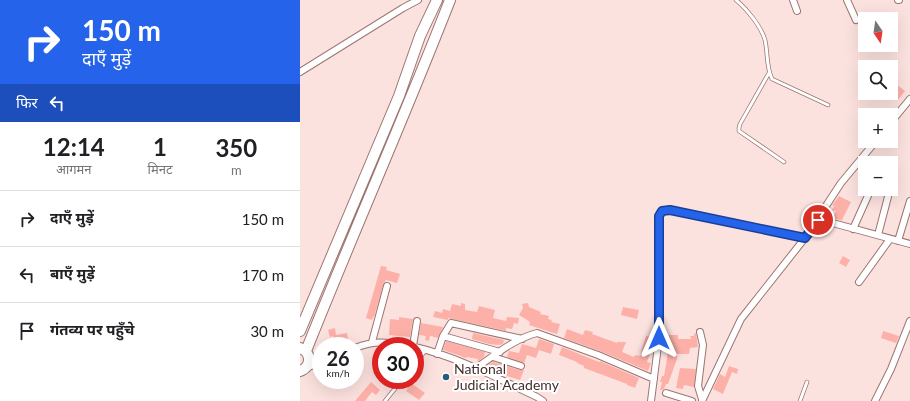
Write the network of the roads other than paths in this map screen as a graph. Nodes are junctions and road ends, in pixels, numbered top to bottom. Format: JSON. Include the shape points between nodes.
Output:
{"nodes":[{"id":1,"x":418,"y":0,"type":"edge"},
{"id":2,"x":437,"y":0,"type":"edge"},
{"id":3,"x":450,"y":0,"type":"edge"},
{"id":4,"x":736,"y":0,"type":"edge"},
{"id":5,"x":793,"y":0,"type":"edge"},
{"id":6,"x":847,"y":0,"type":"edge"},
{"id":7,"x":798,"y":11,"type":"dead end"},
{"id":8,"x":856,"y":20,"type":"dead end"},
{"id":9,"x":300,"y":72,"type":"edge"},
{"id":10,"x":769,"y":73,"type":"junction"},
{"id":11,"x":910,"y":99,"type":"edge"},
{"id":12,"x":828,"y":105,"type":"dead end"},
{"id":13,"x":898,"y":114,"type":"edge"},
{"id":14,"x":870,"y":148,"type":"edge"},
{"id":15,"x":784,"y":162,"type":"dead end"},
{"id":16,"x":867,"y":196,"type":"edge"},
{"id":17,"x":888,"y":196,"type":"edge"},
{"id":18,"x":910,"y":201,"type":"edge"},
{"id":19,"x":818,"y":220,"type":"junction"},
{"id":20,"x":853,"y":229,"type":"junction"},
{"id":21,"x":878,"y":235,"type":"junction"},
{"id":22,"x":805,"y":238,"type":"junction"},
{"id":23,"x":890,"y":239,"type":"junction"},
{"id":24,"x":898,"y":241,"type":"junction"},
{"id":25,"x":910,"y":244,"type":"edge"},
{"id":26,"x":859,"y":282,"type":"dead end"},
{"id":27,"x":387,"y":286,"type":"dead end"},
{"id":28,"x":910,"y":321,"type":"edge"},
{"id":29,"x":417,"y":322,"type":"dead end"},
{"id":30,"x":300,"y":331,"type":"edge"},
{"id":31,"x":700,"y":332,"type":"dead end"},
{"id":32,"x":444,"y":336,"type":"junction"},
{"id":33,"x":373,"y":337,"type":"edge"},
{"id":34,"x":415,"y":337,"type":"edge"},
{"id":35,"x":522,"y":339,"type":"junction"},
{"id":36,"x":372,"y":342,"type":"edge"},
{"id":37,"x":364,"y":345,"type":"edge"},
{"id":38,"x":303,"y":349,"type":"edge"},
{"id":39,"x":426,"y":350,"type":"joint"},
{"id":40,"x":424,"y":352,"type":"edge"},
{"id":41,"x":500,"y":352,"type":"junction"},
{"id":42,"x":437,"y":354,"type":"junction"},
{"id":43,"x":493,"y":357,"type":"junction"},
{"id":44,"x":521,"y":366,"type":"dead end"},
{"id":45,"x":476,"y":368,"type":"junction"},
{"id":46,"x":303,"y":370,"type":"edge"},
{"id":47,"x":654,"y":379,"type":"junction"},
{"id":48,"x":807,"y":382,"type":"dead end"},
{"id":49,"x":395,"y":389,"type":"edge"},
{"id":50,"x":666,"y":392,"type":"dead end"},
{"id":51,"x":536,"y":399,"type":"edge"},
{"id":52,"x":704,"y":400,"type":"edge"},
{"id":53,"x":385,"y":401,"type":"edge"},
{"id":54,"x":543,"y":401,"type":"edge"},
{"id":55,"x":651,"y":401,"type":"edge"},
{"id":56,"x":692,"y":401,"type":"edge"},
{"id":57,"x":800,"y":401,"type":"edge"},
{"id":58,"x":875,"y":401,"type":"edge"}],
"edges":[{"from":1,"to":9,"type":"street"},
{"from":2,"to":30,"type":"main road"},
{"from":3,"to":38,"type":"main road","via":[[371,195]]},
{"from":4,"to":10,"type":"lane","via":[[759,27],[765,40]]},
{"from":5,"to":7,"type":"street"},
{"from":6,"to":8,"type":"street"},
{"from":10,"to":12,"type":"lane","via":[[772,79]]},
{"from":10,"to":15,"type":"lane","via":[[740,124],[739,131]]},
{"from":11,"to":13,"type":"street"},
{"from":14,"to":19,"type":"street","via":[[841,183]]},
{"from":16,"to":20,"type":"street"},
{"from":17,"to":21,"type":"street"},
{"from":18,"to":24,"type":"street"},
{"from":19,"to":20,"type":"street"},
{"from":19,"to":22,"type":"street"},
{"from":20,"to":21,"type":"street"},
{"from":21,"to":23,"type":"street"},
{"from":22,"to":47,"type":"street","via":[[670,210],[662,211],[659,216],[659,338]]},
{"from":22,"to":52,"type":"street","via":[[741,319]]},
{"from":23,"to":24,"type":"street"},
{"from":23,"to":26,"type":"street"},
{"from":24,"to":25,"type":"street"},
{"from":27,"to":33,"type":"street"},
{"from":28,"to":58,"type":"street"},
{"from":29,"to":34,"type":"street"},
{"from":31,"to":52,"type":"street","via":[[703,345],[698,386]]},
{"from":32,"to":35,"type":"street","via":[[451,323]]},
{"from":32,"to":41,"type":"street"},
{"from":32,"to":42,"type":"street"},
{"from":35,"to":41,"type":"street"},
{"from":35,"to":47,"type":"street","via":[[537,333]]},
{"from":36,"to":37,"type":"street"},
{"from":38,"to":46,"type":"main road","via":[[310,357]]},
{"from":39,"to":40,"type":"lane"},
{"from":39,"to":42,"type":"street"},
{"from":41,"to":43,"type":"street"},
{"from":42,"to":45,"type":"street"},
{"from":43,"to":44,"type":"street"},
{"from":43,"to":45,"type":"street"},
{"from":45,"to":51,"type":"street"},
{"from":47,"to":55,"type":"street"},
{"from":48,"to":57,"type":"lane"},
{"from":49,"to":53,"type":"lane"},
{"from":50,"to":56,"type":"street"},
{"from":51,"to":54,"type":"street"}]}
